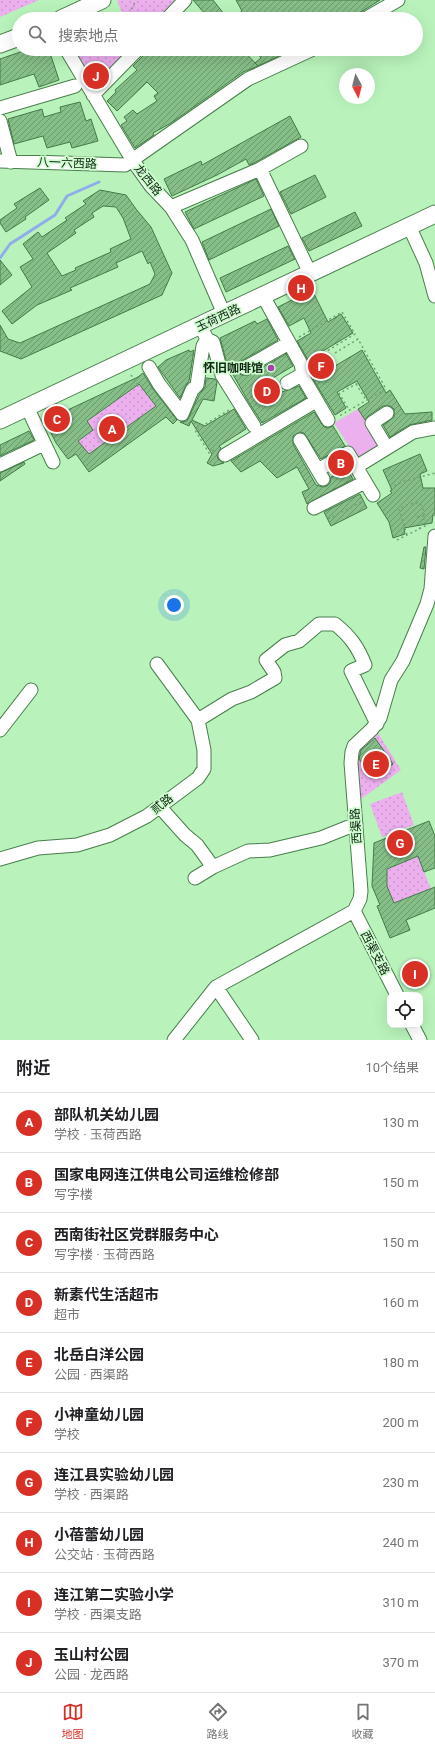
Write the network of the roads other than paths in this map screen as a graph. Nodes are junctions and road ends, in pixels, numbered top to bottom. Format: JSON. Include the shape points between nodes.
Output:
{"nodes":[{"id":1,"x":102,"y":0,"type":"edge"},
{"id":2,"x":185,"y":0,"type":"edge"},
{"id":3,"x":398,"y":0,"type":"edge"},
{"id":4,"x":76,"y":12,"type":"edge"},
{"id":5,"x":174,"y":12,"type":"edge"},
{"id":6,"x":377,"y":12,"type":"edge"},
{"id":7,"x":12,"y":40,"type":"edge"},
{"id":8,"x":0,"y":44,"type":"edge"},
{"id":9,"x":70,"y":56,"type":"edge"},
{"id":10,"x":131,"y":56,"type":"edge"},
{"id":11,"x":298,"y":56,"type":"edge"},
{"id":12,"x":75,"y":86,"type":"dead end"},
{"id":13,"x":93,"y":95,"type":"junction"},
{"id":14,"x":0,"y":108,"type":"edge"},
{"id":15,"x":0,"y":121,"type":"edge"},
{"id":16,"x":301,"y":146,"type":"dead end"},
{"id":17,"x":6,"y":161,"type":"edge"},
{"id":18,"x":133,"y":161,"type":"junction"},
{"id":19,"x":260,"y":169,"type":"junction"},
{"id":20,"x":171,"y":207,"type":"junction"},
{"id":21,"x":435,"y":214,"type":"edge"},
{"id":22,"x":409,"y":226,"type":"junction"},
{"id":23,"x":310,"y":273,"type":"junction"},
{"id":24,"x":263,"y":296,"type":"junction"},
{"id":25,"x":435,"y":296,"type":"edge"},
{"id":26,"x":224,"y":314,"type":"junction"},
{"id":27,"x":204,"y":332,"type":"junction"},
{"id":28,"x":289,"y":343,"type":"junction"},
{"id":29,"x":149,"y":366,"type":"dead end"},
{"id":30,"x":245,"y":368,"type":"dead end"},
{"id":31,"x":303,"y":374,"type":"junction"},
{"id":32,"x":287,"y":383,"type":"dead end"},
{"id":33,"x":316,"y":401,"type":"junction"},
{"id":34,"x":27,"y":407,"type":"junction"},
{"id":35,"x":387,"y":413,"type":"dead end"},
{"id":36,"x":0,"y":420,"type":"edge"},
{"id":37,"x":328,"y":420,"type":"road end"},
{"id":38,"x":254,"y":426,"type":"dead end"},
{"id":39,"x":435,"y":428,"type":"edge"},
{"id":40,"x":300,"y":440,"type":"dead end"},
{"id":41,"x":44,"y":444,"type":"junction"},
{"id":42,"x":387,"y":448,"type":"junction"},
{"id":43,"x":220,"y":452,"type":"road end"},
{"id":44,"x":53,"y":462,"type":"dead end"},
{"id":45,"x":0,"y":465,"type":"edge"},
{"id":46,"x":356,"y":467,"type":"junction"},
{"id":47,"x":365,"y":482,"type":"junction"},
{"id":48,"x":369,"y":498,"type":"road end"},
{"id":49,"x":314,"y":508,"type":"dead end"},
{"id":50,"x":433,"y":531,"type":"edge"},
{"id":51,"x":157,"y":664,"type":"dead end"},
{"id":52,"x":31,"y":690,"type":"dead end"},
{"id":53,"x":198,"y":720,"type":"junction"},
{"id":54,"x":377,"y":724,"type":"junction"},
{"id":55,"x":0,"y":730,"type":"edge"},
{"id":56,"x":159,"y":806,"type":"junction"},
{"id":57,"x":356,"y":824,"type":"junction"},
{"id":58,"x":0,"y":859,"type":"edge"},
{"id":59,"x":213,"y":867,"type":"junction"},
{"id":60,"x":195,"y":878,"type":"dead end"},
{"id":61,"x":354,"y":911,"type":"junction"},
{"id":62,"x":216,"y":987,"type":"junction"},
{"id":63,"x":395,"y":992,"type":"edge"},
{"id":64,"x":414,"y":1028,"type":"edge"},
{"id":65,"x":174,"y":1040,"type":"edge"},
{"id":66,"x":252,"y":1040,"type":"edge"},
{"id":67,"x":420,"y":1040,"type":"edge"}],
"edges":[{"from":1,"to":4,"type":"main road"},
{"from":2,"to":5,"type":"street"},
{"from":3,"to":6,"type":"street"},
{"from":7,"to":8,"type":"main road"},
{"from":9,"to":13,"type":"street","name":"龙西路"},
{"from":10,"to":13,"type":"street"},
{"from":11,"to":18,"type":"street","via":[[248,79]]},
{"from":12,"to":14,"type":"street"},
{"from":13,"to":18,"type":"street","name":"龙西路"},
{"from":15,"to":17,"type":"street"},
{"from":16,"to":19,"type":"street"},
{"from":17,"to":18,"type":"street","name":"八一六西路","via":[[124,165]]},
{"from":18,"to":20,"type":"street","name":"龙西路","via":[[151,186]]},
{"from":19,"to":20,"type":"street"},
{"from":19,"to":23,"type":"street"},
{"from":20,"to":26,"type":"street","name":"龙西路","via":[[192,240]]},
{"from":21,"to":22,"type":"main road","name":"玉荷西路"},
{"from":22,"to":23,"type":"main road","name":"玉荷西路"},
{"from":22,"to":25,"type":"street","via":[[426,263]]},
{"from":23,"to":24,"type":"main road","name":"玉荷西路"},
{"from":24,"to":26,"type":"main road","name":"玉荷西路"},
{"from":24,"to":28,"type":"street"},
{"from":26,"to":27,"type":"main road","name":"玉荷西路"},
{"from":27,"to":29,"type":"street","via":[[198,385],[192,390],[182,414]]},
{"from":27,"to":34,"type":"main road","name":"玉荷西路"},
{"from":27,"to":38,"type":"street","via":[[212,342],[222,375]]},
{"from":28,"to":30,"type":"street"},
{"from":28,"to":31,"type":"street","via":[[301,364]]},
{"from":31,"to":32,"type":"street"},
{"from":31,"to":33,"type":"street"},
{"from":33,"to":37,"type":"street"},
{"from":33,"to":43,"type":"street"},
{"from":34,"to":36,"type":"main road","name":"玉荷西路"},
{"from":34,"to":41,"type":"street"},
{"from":35,"to":42,"type":"street","via":[[372,423]]},
{"from":39,"to":42,"type":"street","via":[[413,432]]},
{"from":40,"to":46,"type":"street","via":[[320,474],[348,453]]},
{"from":41,"to":44,"type":"street"},
{"from":41,"to":45,"type":"street"},
{"from":42,"to":46,"type":"street"},
{"from":46,"to":47,"type":"street"},
{"from":47,"to":48,"type":"street"},
{"from":47,"to":49,"type":"street"},
{"from":50,"to":54,"type":"street","name":"西渠路","via":[[430,597],[403,662],[390,685]]},
{"from":51,"to":53,"type":"street","name":"贰路"},
{"from":52,"to":55,"type":"street"},
{"from":53,"to":54,"type":"street","via":[[232,699],[251,692],[275,678],[266,660],[285,644],[299,641],[320,624],[335,624],[348,634],[359,650],[365,665],[351,671]]},
{"from":53,"to":56,"type":"street","name":"贰路","via":[[204,750],[204,768],[198,778]]},
{"from":54,"to":57,"type":"street","name":"西渠路","via":[[354,746],[352,752]]},
{"from":56,"to":58,"type":"street","name":"贰路","via":[[147,816],[110,835],[77,846],[38,848]]},
{"from":56,"to":59,"type":"street","via":[[197,845]]},
{"from":57,"to":59,"type":"street","via":[[321,838],[270,850],[248,851]]},
{"from":57,"to":61,"type":"street","name":"西渠路","via":[[361,891]]},
{"from":59,"to":60,"type":"street"},
{"from":61,"to":62,"type":"street"},
{"from":61,"to":63,"type":"street","name":"西渠支路"},
{"from":62,"to":65,"type":"street"},
{"from":62,"to":66,"type":"street"},
{"from":64,"to":67,"type":"street"}]}
